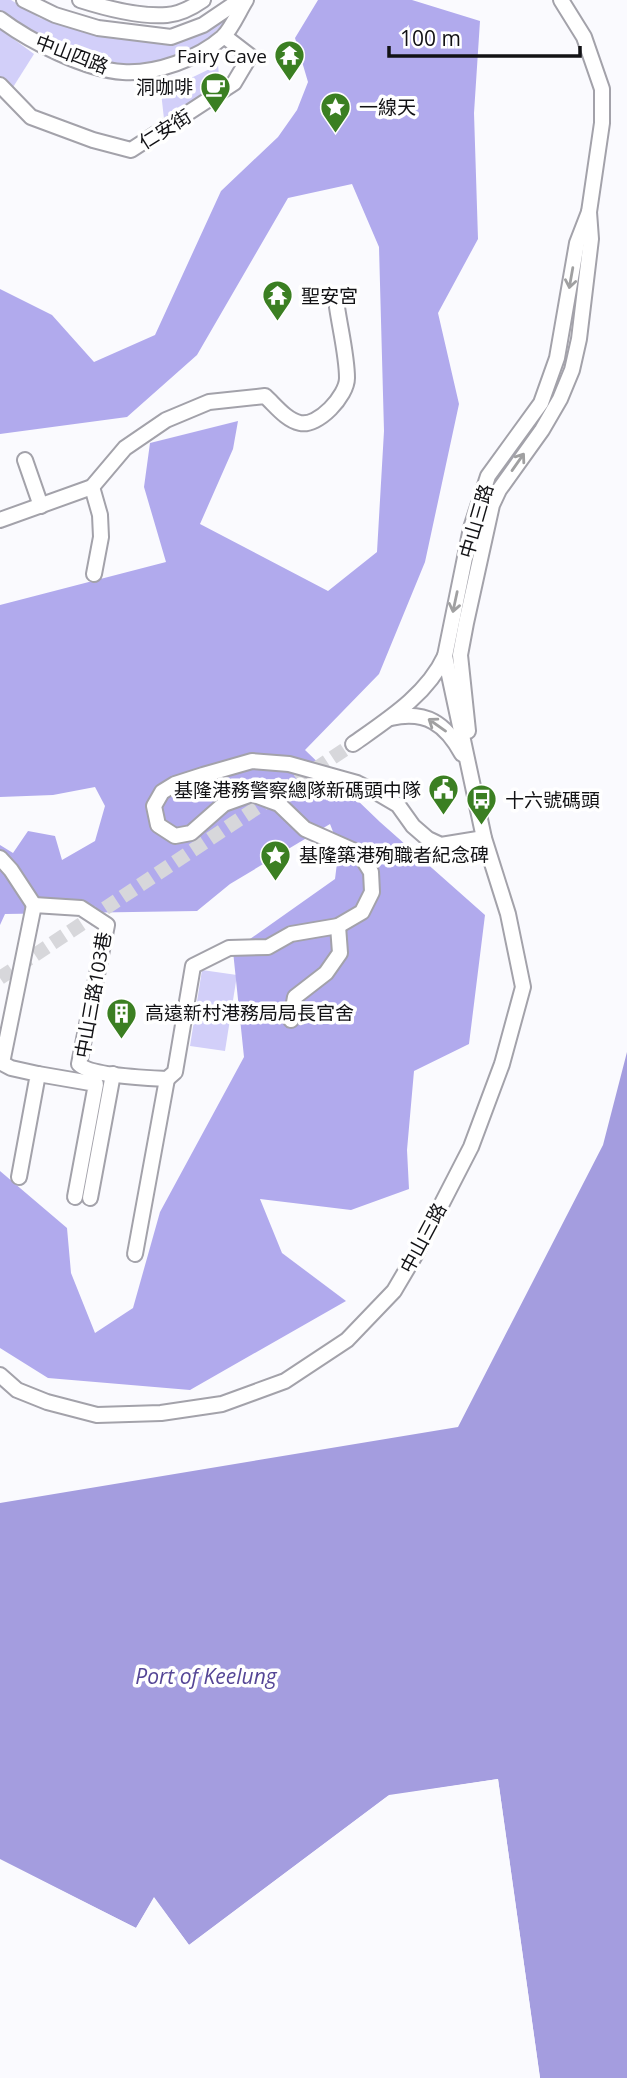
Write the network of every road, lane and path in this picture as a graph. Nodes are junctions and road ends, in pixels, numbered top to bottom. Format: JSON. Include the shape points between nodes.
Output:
{"nodes":[{"id":1,"x":24,"y":0,"type":"edge"},
{"id":2,"x":80,"y":0,"type":"edge"},
{"id":3,"x":203,"y":0,"type":"edge"},
{"id":4,"x":240,"y":0,"type":"edge"},
{"id":5,"x":246,"y":0,"type":"edge"},
{"id":6,"x":561,"y":0,"type":"edge"},
{"id":7,"x":0,"y":19,"type":"edge"},
{"id":8,"x":224,"y":36,"type":"junction"},
{"id":9,"x":0,"y":85,"type":"edge"},
{"id":10,"x":589,"y":212,"type":"junction"},
{"id":11,"x":337,"y":307,"type":"dead end"},
{"id":12,"x":25,"y":460,"type":"dead end"},
{"id":13,"x":92,"y":486,"type":"junction"},
{"id":14,"x":41,"y":506,"type":"junction"},
{"id":15,"x":0,"y":520,"type":"edge"},
{"id":16,"x":94,"y":575,"type":"dead end"},
{"id":17,"x":445,"y":656,"type":"junction"},
{"id":18,"x":389,"y":718,"type":"junction"},
{"id":19,"x":353,"y":744,"type":"tunnel mouth"},
{"id":20,"x":468,"y":764,"type":"junction"},
{"id":21,"x":484,"y":838,"type":"junction"},
{"id":22,"x":0,"y":858,"type":"edge"},
{"id":23,"x":34,"y":905,"type":"junction"},
{"id":24,"x":338,"y":926,"type":"junction"},
{"id":25,"x":291,"y":1020,"type":"dead end"},
{"id":26,"x":38,"y":1074,"type":"junction"},
{"id":27,"x":113,"y":1074,"type":"junction"},
{"id":28,"x":167,"y":1079,"type":"junction"},
{"id":29,"x":19,"y":1177,"type":"dead end"},
{"id":30,"x":135,"y":1254,"type":"dead end"},
{"id":31,"x":0,"y":1376,"type":"edge"}],
"edges":[{"from":1,"to":4,"type":"street","via":[[98,28],[171,37],[204,25]]},
{"from":2,"to":3,"type":"street","via":[[168,15]]},
{"from":5,"to":8,"type":"street","name":"中山四路"},
{"from":6,"to":10,"type":"street","name":"中山三路","via":[[584,37],[602,89]]},
{"from":7,"to":8,"type":"street","name":"中山四路","via":[[53,50],[92,66],[123,72],[156,70],[188,60]]},
{"from":8,"to":9,"type":"street","name":"仁安街","via":[[250,55],[234,83],[131,150],[31,117]]},
{"from":10,"to":17,"type":"street","name":"中山三路","one_way":true,"via":[[577,243],[557,358],[541,403],[488,476],[471,528]]},
{"from":20,"to":10,"type":"street","name":"中山三路","one_way":true,"via":[[460,655],[466,623],[492,505],[542,430],[572,370],[592,239]]},
{"from":11,"to":13,"type":"street","via":[[347,379],[333,406],[312,423],[288,417],[265,396],[209,402],[166,419],[125,448]]},
{"from":12,"to":14,"type":"street"},
{"from":13,"to":14,"type":"street"},
{"from":13,"to":16,"type":"street","via":[[102,537]]},
{"from":14,"to":15,"type":"street"},
{"from":17,"to":18,"type":"street","via":[[432,679]]},
{"from":17,"to":20,"type":"street","name":"中山三路"},
{"from":18,"to":19,"type":"street"},
{"from":20,"to":18,"type":"street","one_way":true,"via":[[457,744],[433,720],[419,715]]},
{"from":20,"to":21,"type":"street","name":"中山三路"},
{"from":21,"to":24,"type":"street","via":[[442,845],[428,839],[398,805],[381,795],[357,783],[289,764],[252,761],[162,792],[154,806],[158,825],[176,836],[191,833],[224,804],[252,794],[279,804],[305,829],[359,853],[371,872],[372,892],[362,912]]},
{"from":21,"to":31,"type":"street","name":"中山三路","via":[[508,914],[523,987],[502,1064],[471,1147],[394,1292],[347,1340],[285,1381],[222,1404],[161,1413],[97,1415],[17,1390]]},
{"from":22,"to":23,"type":"street"},
{"from":23,"to":26,"type":"street","via":[[2,1063]]},
{"from":23,"to":27,"type":"street","name":"中山三路103巷","via":[[81,908],[107,925],[79,1064],[83,1069]]},
{"from":24,"to":25,"type":"street","via":[[340,953],[326,973],[295,997]]},
{"from":24,"to":28,"type":"street","via":[[291,934],[268,947],[229,948],[194,966],[175,1072]]},
{"from":26,"to":27,"type":"street","name":"中山三路103巷","via":[[96,1084],[83,1197]]},
{"from":26,"to":29,"type":"street"},
{"from":27,"to":28,"type":"street","name":"中山三路103巷"},
{"from":28,"to":30,"type":"street"}]}
